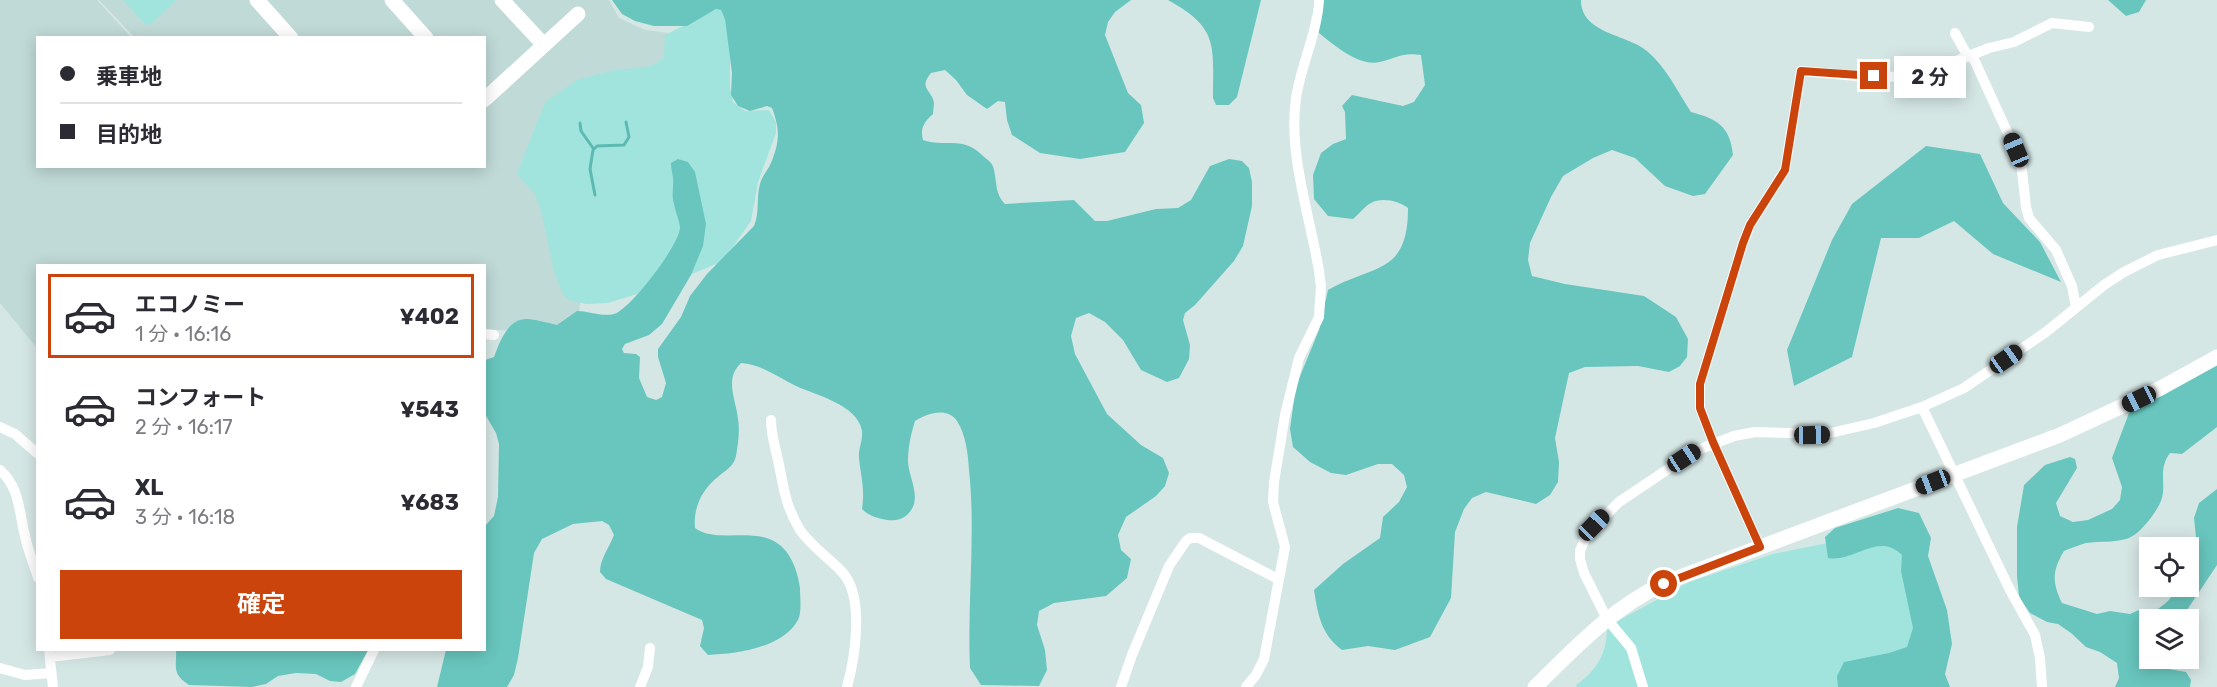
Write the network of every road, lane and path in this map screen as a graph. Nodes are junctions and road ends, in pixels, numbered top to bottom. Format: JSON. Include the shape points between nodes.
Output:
{"nodes":[{"id":1,"x":257,"y":0,"type":"edge"},
{"id":2,"x":392,"y":0,"type":"edge"},
{"id":3,"x":502,"y":0,"type":"edge"},
{"id":4,"x":1319,"y":0,"type":"edge"},
{"id":5,"x":578,"y":14,"type":"dead end"},
{"id":6,"x":2089,"y":27,"type":"dead end"},
{"id":7,"x":1955,"y":33,"type":"dead end"},
{"id":8,"x":289,"y":36,"type":"edge"},
{"id":9,"x":424,"y":36,"type":"edge"},
{"id":10,"x":544,"y":45,"type":"junction"},
{"id":11,"x":1970,"y":56,"type":"junction"},
{"id":12,"x":486,"y":98,"type":"edge"},
{"id":13,"x":2217,"y":240,"type":"edge"},
{"id":14,"x":2076,"y":308,"type":"junction"},
{"id":15,"x":2217,"y":357,"type":"edge"},
{"id":16,"x":1922,"y":407,"type":"junction"},
{"id":17,"x":771,"y":420,"type":"dead end"},
{"id":18,"x":0,"y":427,"type":"edge"},
{"id":19,"x":1713,"y":442,"type":"junction"},
{"id":20,"x":36,"y":452,"type":"edge"},
{"id":21,"x":0,"y":470,"type":"edge"},
{"id":22,"x":1954,"y":474,"type":"junction"},
{"id":23,"x":1760,"y":547,"type":"junction"},
{"id":24,"x":36,"y":573,"type":"edge"},
{"id":25,"x":1278,"y":579,"type":"junction"},
{"id":26,"x":1607,"y":619,"type":"junction"},
{"id":27,"x":650,"y":648,"type":"dead end"},
{"id":28,"x":90,"y":651,"type":"edge"},
{"id":29,"x":374,"y":651,"type":"edge"},
{"id":30,"x":49,"y":653,"type":"edge"},
{"id":31,"x":0,"y":668,"type":"edge"},
{"id":32,"x":51,"y":673,"type":"junction"},
{"id":33,"x":53,"y":687,"type":"edge"},
{"id":34,"x":356,"y":687,"type":"edge"},
{"id":35,"x":640,"y":687,"type":"edge"},
{"id":36,"x":847,"y":687,"type":"edge"},
{"id":37,"x":1121,"y":687,"type":"edge"},
{"id":38,"x":1246,"y":687,"type":"edge"},
{"id":39,"x":1535,"y":687,"type":"edge"},
{"id":40,"x":1643,"y":687,"type":"edge"},
{"id":41,"x":2042,"y":687,"type":"edge"}],
"edges":[{"from":1,"to":8,"type":"street"},
{"from":2,"to":9,"type":"street"},
{"from":3,"to":10,"type":"street"},
{"from":4,"to":25,"type":"street","via":[[1296,97],[1294,133],[1319,271],[1320,306],[1319,317],[1299,358],[1274,482],[1273,502],[1285,547]]},
{"from":5,"to":10,"type":"street"},
{"from":6,"to":11,"type":"street","via":[[2052,22],[2014,42]]},
{"from":7,"to":11,"type":"street"},
{"from":10,"to":12,"type":"street"},
{"from":11,"to":14,"type":"street","via":[[2021,162],[2029,218],[2056,250],[2072,286]]},
{"from":11,"to":19,"type":"street","via":[[1906,77],[1801,71],[1785,170],[1750,225],[1700,384],[1701,414]]},
{"from":13,"to":14,"type":"street","via":[[2158,255],[2124,272]]},
{"from":14,"to":16,"type":"street","via":[[1964,388]]},
{"from":15,"to":22,"type":"street","via":[[2092,421]]},
{"from":16,"to":19,"type":"street","via":[[1826,434],[1755,432]]},
{"from":16,"to":22,"type":"street"},
{"from":17,"to":36,"type":"street","via":[[783,491],[795,520],[807,538],[843,573],[854,593],[854,661]]},
{"from":18,"to":20,"type":"street"},
{"from":19,"to":23,"type":"street"},
{"from":19,"to":26,"type":"street","via":[[1619,502],[1587,534],[1580,559]]},
{"from":21,"to":24,"type":"street","via":[[16,493]]},
{"from":22,"to":23,"type":"street"},
{"from":22,"to":41,"type":"street","via":[[2035,635]]},
{"from":23,"to":26,"type":"street","via":[[1664,584]]},
{"from":25,"to":37,"type":"street","via":[[1199,538],[1190,538],[1169,566]]},
{"from":25,"to":38,"type":"street","via":[[1264,659]]},
{"from":26,"to":39,"type":"street"},
{"from":26,"to":40,"type":"street","via":[[1631,648]]},
{"from":27,"to":35,"type":"street"},
{"from":28,"to":30,"type":"street"},
{"from":29,"to":34,"type":"street"},
{"from":30,"to":32,"type":"street"},
{"from":31,"to":32,"type":"street","via":[[25,675]]},
{"from":32,"to":33,"type":"street"}]}
